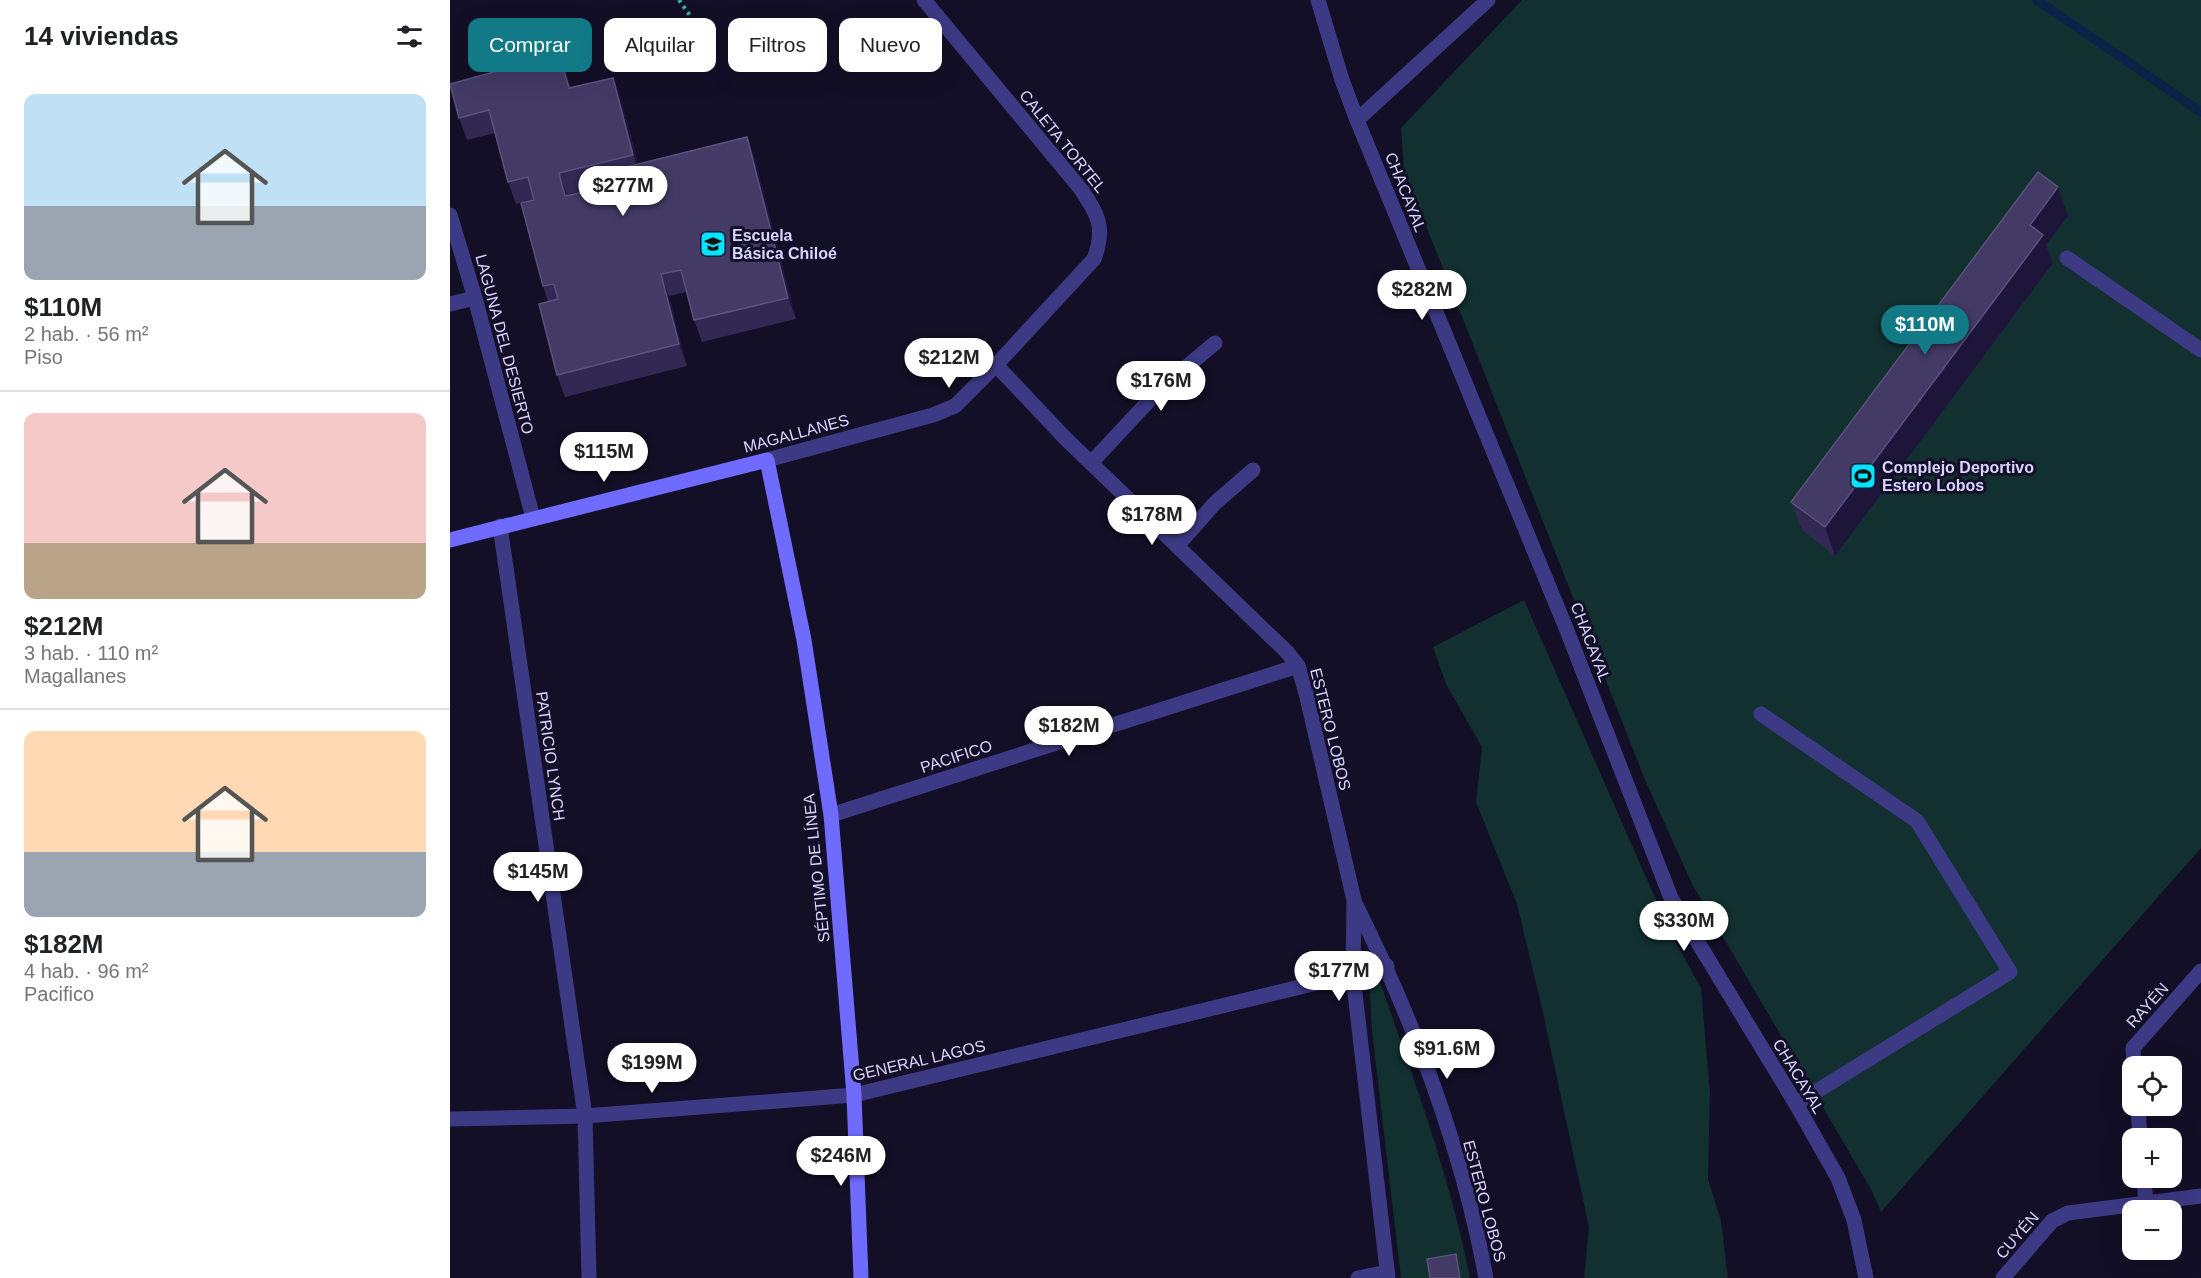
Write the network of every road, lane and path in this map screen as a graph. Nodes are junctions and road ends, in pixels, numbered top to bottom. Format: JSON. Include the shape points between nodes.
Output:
{"nodes":[{"id":1,"x":679,"y":0,"type":"edge"},
{"id":2,"x":924,"y":0,"type":"edge"},
{"id":3,"x":1318,"y":0,"type":"edge"},
{"id":4,"x":1488,"y":0,"type":"edge"},
{"id":5,"x":691,"y":16,"type":"dead end"},
{"id":6,"x":1357,"y":120,"type":"junction"},
{"id":7,"x":450,"y":215,"type":"edge"},
{"id":8,"x":2067,"y":258,"type":"dead end"},
{"id":9,"x":1094,"y":259,"type":"joint"},
{"id":10,"x":476,"y":298,"type":"junction"},
{"id":11,"x":450,"y":304,"type":"edge"},
{"id":12,"x":1215,"y":343,"type":"dead end"},
{"id":13,"x":2201,"y":350,"type":"edge"},
{"id":14,"x":996,"y":365,"type":"junction"},
{"id":15,"x":767,"y":460,"type":"junction"},
{"id":16,"x":1092,"y":464,"type":"junction"},
{"id":17,"x":1253,"y":470,"type":"dead end"},
{"id":18,"x":533,"y":518,"type":"junction"},
{"id":19,"x":500,"y":526,"type":"junction"},
{"id":20,"x":450,"y":540,"type":"edge"},
{"id":21,"x":1177,"y":546,"type":"junction"},
{"id":22,"x":1298,"y":666,"type":"junction"},
{"id":23,"x":1761,"y":714,"type":"dead end"},
{"id":24,"x":831,"y":815,"type":"junction"},
{"id":25,"x":1354,"y":900,"type":"junction"},
{"id":26,"x":1387,"y":966,"type":"junction"},
{"id":27,"x":2201,"y":971,"type":"edge"},
{"id":28,"x":1353,"y":976,"type":"junction"},
{"id":29,"x":2133,"y":1056,"type":"edge"},
{"id":30,"x":854,"y":1095,"type":"junction"},
{"id":31,"x":1796,"y":1104,"type":"junction"},
{"id":32,"x":585,"y":1116,"type":"junction"},
{"id":33,"x":450,"y":1119,"type":"edge"},
{"id":34,"x":2201,"y":1196,"type":"edge"},
{"id":35,"x":2170,"y":1200,"type":"edge"},
{"id":36,"x":2122,"y":1206,"type":"edge"},
{"id":37,"x":1388,"y":1275,"type":"edge"},
{"id":38,"x":589,"y":1278,"type":"edge"},
{"id":39,"x":861,"y":1278,"type":"edge"},
{"id":40,"x":1358,"y":1278,"type":"edge"},
{"id":41,"x":1486,"y":1278,"type":"edge"},
{"id":42,"x":1866,"y":1278,"type":"edge"},
{"id":43,"x":2003,"y":1278,"type":"edge"}],
"edges":[{"from":1,"to":5,"type":"path"},
{"from":2,"to":9,"type":"street","name":"CALETA TORTEL","via":[[1080,188],[1100,225],[1100,244]]},
{"from":3,"to":6,"type":"street","name":"CHACAYAL"},
{"from":4,"to":6,"type":"street"},
{"from":6,"to":31,"type":"street","name":"CHACAYAL","via":[[1566,628],[1671,898]]},
{"from":7,"to":10,"type":"street","name":"LAGUNA DEL DESIERTO"},
{"from":8,"to":13,"type":"street"},
{"from":9,"to":14,"type":"street","name":"MAGALLANES"},
{"from":10,"to":11,"type":"street"},
{"from":10,"to":18,"type":"street","name":"LAGUNA DEL DESIERTO"},
{"from":12,"to":16,"type":"street","via":[[1159,390]]},
{"from":14,"to":15,"type":"street","name":"MAGALLANES","via":[[955,406]]},
{"from":14,"to":16,"type":"street","name":"ESTERO LOBOS"},
{"from":15,"to":18,"type":"street","name":"MAGALLANES"},
{"from":15,"to":24,"type":"street","name":"SÉPTIMO DE LÍNEA","via":[[804,640]]},
{"from":16,"to":21,"type":"street","name":"ESTERO LOBOS"},
{"from":17,"to":21,"type":"street","via":[[1215,503]]},
{"from":18,"to":19,"type":"street","name":"MAGALLANES"},
{"from":19,"to":20,"type":"street","name":"MAGALLANES"},
{"from":19,"to":32,"type":"street","name":"PATRICIO LYNCH"},
{"from":21,"to":22,"type":"street","name":"ESTERO LOBOS"},
{"from":22,"to":24,"type":"street","name":"PACIFICO"},
{"from":22,"to":25,"type":"street","name":"ESTERO LOBOS"},
{"from":23,"to":31,"type":"street","via":[[1917,821],[2010,972]]},
{"from":24,"to":30,"type":"street","name":"SÉPTIMO DE LÍNEA"},
{"from":25,"to":26,"type":"street","name":"ESTERO LOBOS"},
{"from":25,"to":28,"type":"street","name":"ESTERO LOBOS"},
{"from":26,"to":28,"type":"street","name":"GENERAL LAGOS"},
{"from":26,"to":41,"type":"street","name":"ESTERO LOBOS","via":[[1455,1152],[1478,1232]]},
{"from":27,"to":29,"type":"street","name":"RAYÉN","via":[[2133,1048]]},
{"from":28,"to":30,"type":"street","name":"GENERAL LAGOS"},
{"from":28,"to":37,"type":"street","name":"ESTERO LOBOS"},
{"from":30,"to":32,"type":"street","name":"GENERAL LAGOS"},
{"from":30,"to":39,"type":"street","name":"SÉPTIMO DE LÍNEA"},
{"from":31,"to":42,"type":"street","name":"CHACAYAL","via":[[1842,1189],[1854,1220]]},
{"from":32,"to":33,"type":"street","name":"GENERAL LAGOS"},
{"from":32,"to":38,"type":"street","name":"PATRICIO LYNCH"},
{"from":34,"to":35,"type":"street","name":"CUYÉN"},
{"from":36,"to":43,"type":"street","name":"CUYÉN","via":[[2068,1213],[2052,1221]]},
{"from":37,"to":40,"type":"street"}]}
